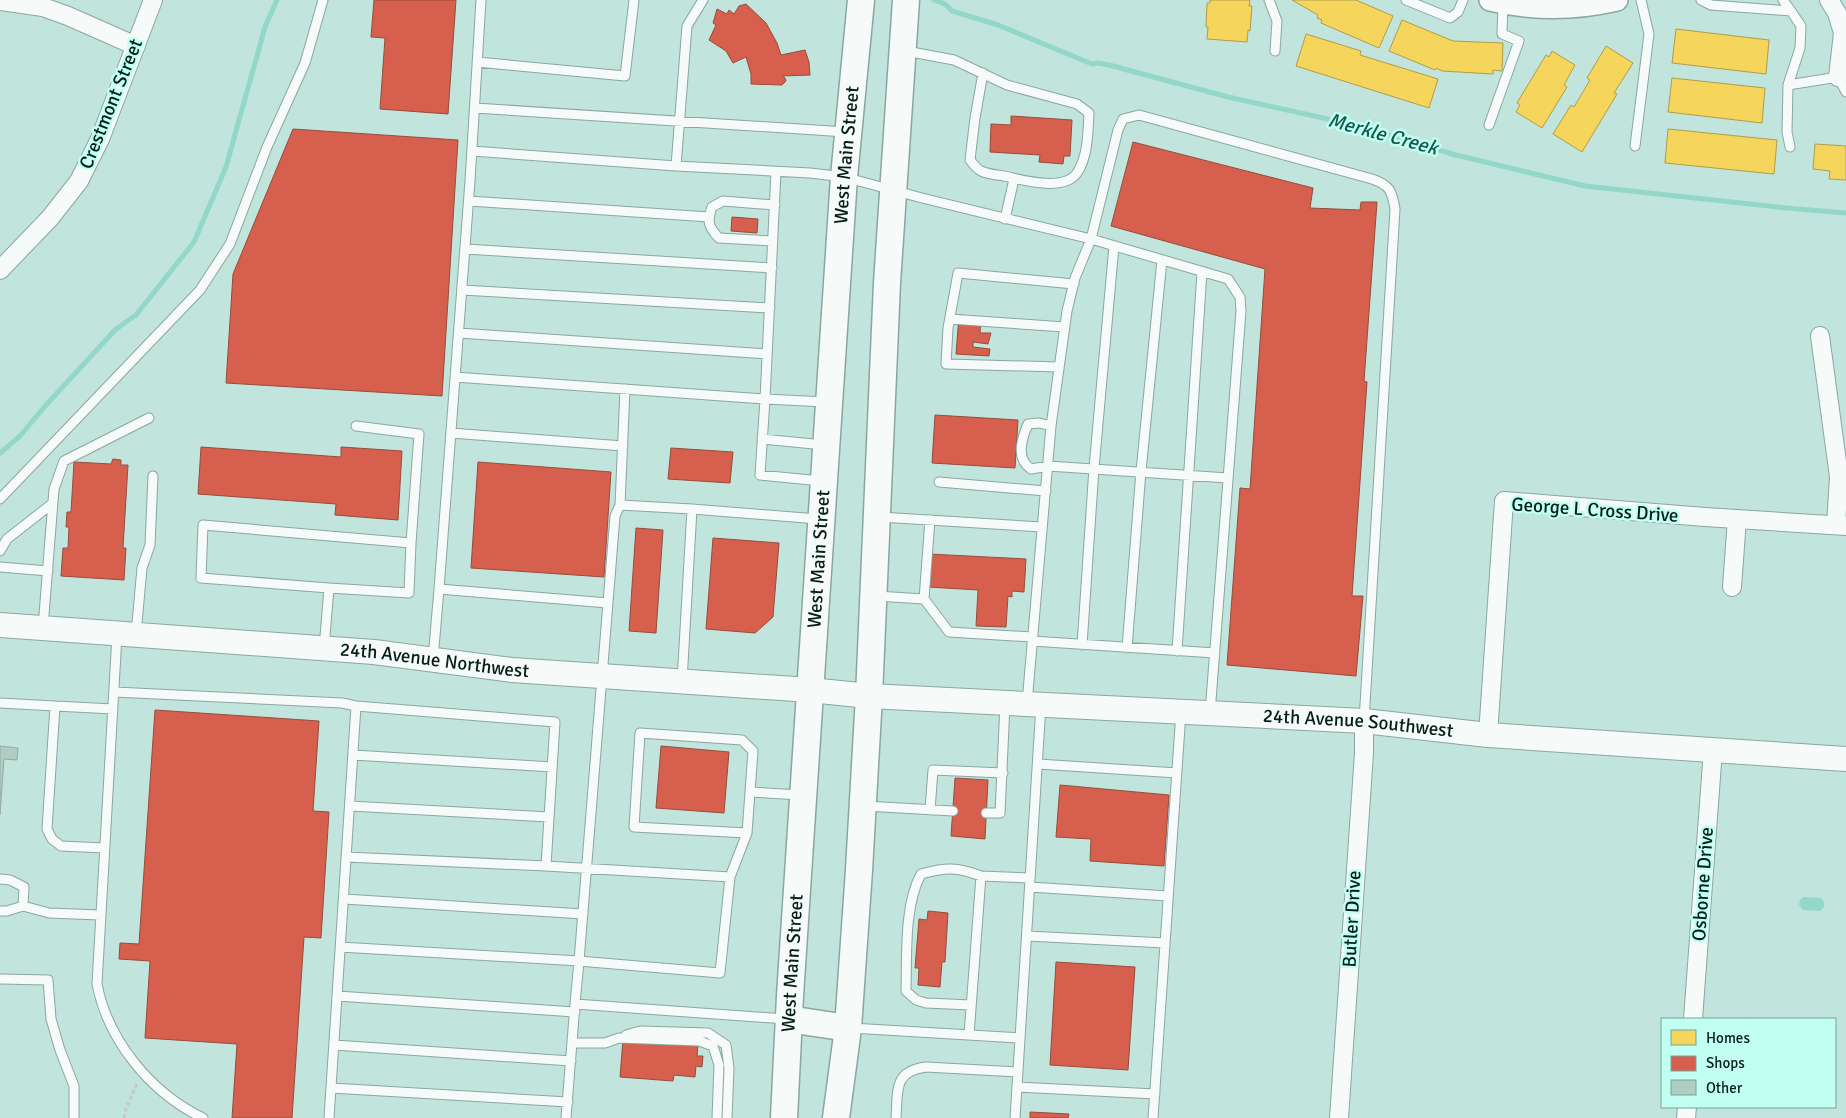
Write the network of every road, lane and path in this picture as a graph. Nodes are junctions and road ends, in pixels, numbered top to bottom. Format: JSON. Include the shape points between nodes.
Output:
{"nodes":[{"id":1,"x":152,"y":0,"type":"edge"},
{"id":2,"x":323,"y":0,"type":"edge"},
{"id":3,"x":481,"y":0,"type":"edge"},
{"id":4,"x":634,"y":0,"type":"edge"},
{"id":5,"x":703,"y":0,"type":"edge"},
{"id":6,"x":861,"y":0,"type":"edge"},
{"id":7,"x":906,"y":0,"type":"edge"},
{"id":8,"x":1269,"y":0,"type":"edge"},
{"id":9,"x":1406,"y":0,"type":"edge"},
{"id":10,"x":1464,"y":0,"type":"edge"},
{"id":11,"x":1641,"y":0,"type":"edge"},
{"id":12,"x":1700,"y":0,"type":"edge"},
{"id":13,"x":1783,"y":0,"type":"edge"},
{"id":14,"x":1829,"y":0,"type":"edge"},
{"id":15,"x":0,"y":1,"type":"edge"},
{"id":16,"x":1603,"y":1,"type":"edge"},
{"id":17,"x":1496,"y":2,"type":"edge"},
{"id":18,"x":1712,"y":2,"type":"edge"},
{"id":19,"x":1791,"y":11,"type":"junction"},
{"id":20,"x":136,"y":46,"type":"junction"},
{"id":21,"x":903,"y":50,"type":"junction"},
{"id":22,"x":1275,"y":51,"type":"dead end"},
{"id":23,"x":478,"y":62,"type":"junction"},
{"id":24,"x":983,"y":73,"type":"junction"},
{"id":25,"x":1788,"y":85,"type":"junction"},
{"id":26,"x":1842,"y":85,"type":"edge"},
{"id":27,"x":475,"y":108,"type":"junction"},
{"id":28,"x":680,"y":122,"type":"junction"},
{"id":29,"x":1489,"y":125,"type":"dead end"},
{"id":30,"x":848,"y":132,"type":"junction"},
{"id":31,"x":1635,"y":146,"type":"dead end"},
{"id":32,"x":1790,"y":147,"type":"dead end"},
{"id":33,"x":472,"y":151,"type":"junction"},
{"id":34,"x":676,"y":166,"type":"junction"},
{"id":35,"x":776,"y":172,"type":"junction"},
{"id":36,"x":844,"y":177,"type":"junction"},
{"id":37,"x":1014,"y":179,"type":"junction"},
{"id":38,"x":893,"y":190,"type":"junction"},
{"id":39,"x":469,"y":201,"type":"junction"},
{"id":40,"x":775,"y":204,"type":"junction"},
{"id":41,"x":709,"y":217,"type":"junction"},
{"id":42,"x":1005,"y":219,"type":"junction"},
{"id":43,"x":1091,"y":239,"type":"junction"},
{"id":44,"x":773,"y":241,"type":"junction"},
{"id":45,"x":1114,"y":246,"type":"junction"},
{"id":46,"x":465,"y":249,"type":"junction"},
{"id":47,"x":1162,"y":260,"type":"junction"},
{"id":48,"x":772,"y":268,"type":"junction"},
{"id":49,"x":0,"y":270,"type":"edge"},
{"id":50,"x":1202,"y":272,"type":"junction"},
{"id":51,"x":1074,"y":284,"type":"junction"},
{"id":52,"x":462,"y":290,"type":"junction"},
{"id":53,"x":770,"y":308,"type":"junction"},
{"id":54,"x":950,"y":319,"type":"junction"},
{"id":55,"x":1064,"y":327,"type":"junction"},
{"id":56,"x":459,"y":333,"type":"junction"},
{"id":57,"x":1820,"y":336,"type":"dead end"},
{"id":58,"x":767,"y":354,"type":"junction"},
{"id":59,"x":1059,"y":367,"type":"junction"},
{"id":60,"x":455,"y":377,"type":"junction"},
{"id":61,"x":625,"y":389,"type":"junction"},
{"id":62,"x":765,"y":399,"type":"junction"},
{"id":63,"x":829,"y":402,"type":"junction"},
{"id":64,"x":148,"y":418,"type":"dead end"},
{"id":65,"x":356,"y":426,"type":"dead end"},
{"id":66,"x":1051,"y":426,"type":"junction"},
{"id":67,"x":451,"y":433,"type":"junction"},
{"id":68,"x":762,"y":439,"type":"junction"},
{"id":69,"x":623,"y":446,"type":"junction"},
{"id":70,"x":826,"y":446,"type":"junction"},
{"id":71,"x":1048,"y":466,"type":"junction"},
{"id":72,"x":1094,"y":468,"type":"junction"},
{"id":73,"x":1141,"y":471,"type":"junction"},
{"id":74,"x":1188,"y":474,"type":"junction"},
{"id":75,"x":154,"y":476,"type":"dead end"},
{"id":76,"x":1228,"y":478,"type":"junction"},
{"id":77,"x":824,"y":482,"type":"junction"},
{"id":78,"x":939,"y":482,"type":"dead end"},
{"id":79,"x":1046,"y":491,"type":"junction"},
{"id":80,"x":0,"y":499,"type":"edge"},
{"id":81,"x":53,"y":503,"type":"junction"},
{"id":82,"x":620,"y":505,"type":"junction"},
{"id":83,"x":692,"y":509,"type":"junction"},
{"id":84,"x":877,"y":517,"type":"junction"},
{"id":85,"x":1737,"y":519,"type":"junction"},
{"id":86,"x":821,"y":520,"type":"junction"},
{"id":87,"x":930,"y":520,"type":"junction"},
{"id":88,"x":1841,"y":525,"type":"edge"},
{"id":89,"x":1042,"y":527,"type":"junction"},
{"id":90,"x":411,"y":543,"type":"junction"},
{"id":91,"x":0,"y":551,"type":"edge"},
{"id":92,"x":0,"y":567,"type":"edge"},
{"id":93,"x":48,"y":571,"type":"junction"},
{"id":94,"x":1732,"y":587,"type":"dead end"},
{"id":95,"x":330,"y":588,"type":"junction"},
{"id":96,"x":440,"y":589,"type":"junction"},
{"id":97,"x":874,"y":596,"type":"junction"},
{"id":98,"x":924,"y":599,"type":"junction"},
{"id":99,"x":608,"y":603,"type":"junction"},
{"id":100,"x":0,"y":625,"type":"edge"},
{"id":101,"x":43,"y":628,"type":"junction"},
{"id":102,"x":127,"y":633,"type":"junction"},
{"id":103,"x":1032,"y":639,"type":"junction"},
{"id":104,"x":1082,"y":644,"type":"junction"},
{"id":105,"x":324,"y":648,"type":"junction"},
{"id":106,"x":1127,"y":648,"type":"junction"},
{"id":107,"x":1177,"y":651,"type":"junction"},
{"id":108,"x":1215,"y":653,"type":"junction"},
{"id":109,"x":433,"y":660,"type":"junction"},
{"id":110,"x":602,"y":676,"type":"junction"},
{"id":111,"x":682,"y":682,"type":"junction"},
{"id":112,"x":810,"y":690,"type":"junction"},
{"id":113,"x":114,"y":692,"type":"junction"},
{"id":114,"x":870,"y":696,"type":"junction"},
{"id":115,"x":0,"y":703,"type":"edge"},
{"id":116,"x":1025,"y":703,"type":"junction"},
{"id":117,"x":55,"y":706,"type":"junction"},
{"id":118,"x":356,"y":706,"type":"junction"},
{"id":119,"x":113,"y":709,"type":"junction"},
{"id":120,"x":1181,"y":711,"type":"junction"},
{"id":121,"x":1210,"y":713,"type":"junction"},
{"id":122,"x":1364,"y":721,"type":"junction"},
{"id":123,"x":1488,"y":735,"type":"junction"},
{"id":124,"x":1713,"y":750,"type":"junction"},
{"id":125,"x":353,"y":754,"type":"junction"},
{"id":126,"x":1846,"y":759,"type":"edge"},
{"id":127,"x":1038,"y":764,"type":"junction"},
{"id":128,"x":552,"y":767,"type":"junction"},
{"id":129,"x":1003,"y":773,"type":"junction"},
{"id":130,"x":1177,"y":773,"type":"junction"},
{"id":131,"x":750,"y":792,"type":"junction"},
{"id":132,"x":803,"y":796,"type":"junction"},
{"id":133,"x":350,"y":806,"type":"junction"},
{"id":134,"x":863,"y":806,"type":"junction"},
{"id":135,"x":930,"y":810,"type":"junction"},
{"id":136,"x":953,"y":811,"type":"dead end"},
{"id":137,"x":986,"y":813,"type":"dead end"},
{"id":138,"x":549,"y":817,"type":"junction"},
{"id":139,"x":747,"y":833,"type":"junction"},
{"id":140,"x":104,"y":848,"type":"junction"},
{"id":141,"x":346,"y":857,"type":"junction"},
{"id":142,"x":546,"y":866,"type":"junction"},
{"id":143,"x":587,"y":869,"type":"junction"},
{"id":144,"x":980,"y":876,"type":"junction"},
{"id":145,"x":730,"y":878,"type":"junction"},
{"id":146,"x":0,"y":879,"type":"edge"},
{"id":147,"x":1030,"y":883,"type":"junction"},
{"id":148,"x":1168,"y":896,"type":"junction"},
{"id":149,"x":344,"y":899,"type":"junction"},
{"id":150,"x":23,"y":906,"type":"junction"},
{"id":151,"x":0,"y":911,"type":"edge"},
{"id":152,"x":583,"y":914,"type":"junction"},
{"id":153,"x":100,"y":915,"type":"junction"},
{"id":154,"x":1027,"y":936,"type":"junction"},
{"id":155,"x":1165,"y":943,"type":"junction"},
{"id":156,"x":340,"y":947,"type":"junction"},
{"id":157,"x":579,"y":961,"type":"junction"},
{"id":158,"x":0,"y":979,"type":"edge"},
{"id":159,"x":337,"y":996,"type":"junction"},
{"id":160,"x":972,"y":1005,"type":"junction"},
{"id":161,"x":575,"y":1008,"type":"junction"},
{"id":162,"x":1693,"y":1018,"type":"edge"},
{"id":163,"x":788,"y":1020,"type":"junction"},
{"id":164,"x":848,"y":1028,"type":"junction"},
{"id":165,"x":969,"y":1035,"type":"junction"},
{"id":166,"x":619,"y":1038,"type":"junction"},
{"id":167,"x":1020,"y":1038,"type":"junction"},
{"id":168,"x":572,"y":1043,"type":"junction"},
{"id":169,"x":334,"y":1045,"type":"junction"},
{"id":170,"x":571,"y":1061,"type":"junction"},
{"id":171,"x":1018,"y":1072,"type":"junction"},
{"id":172,"x":143,"y":1073,"type":"junction"},
{"id":173,"x":1017,"y":1087,"type":"junction"},
{"id":174,"x":331,"y":1088,"type":"junction"},
{"id":175,"x":1155,"y":1094,"type":"junction"},
{"id":176,"x":568,"y":1102,"type":"junction"},
{"id":177,"x":74,"y":1118,"type":"edge"},
{"id":178,"x":124,"y":1118,"type":"edge"},
{"id":179,"x":203,"y":1118,"type":"edge"},
{"id":180,"x":329,"y":1118,"type":"edge"},
{"id":181,"x":566,"y":1118,"type":"edge"},
{"id":182,"x":717,"y":1118,"type":"edge"},
{"id":183,"x":727,"y":1118,"type":"edge"},
{"id":184,"x":784,"y":1118,"type":"edge"},
{"id":185,"x":836,"y":1118,"type":"edge"},
{"id":186,"x":896,"y":1118,"type":"edge"},
{"id":187,"x":1015,"y":1118,"type":"edge"},
{"id":188,"x":1153,"y":1118,"type":"edge"},
{"id":189,"x":1339,"y":1118,"type":"edge"}],
"edges":[{"from":1,"to":20,"type":"street","name":"Crestmont Street"},
{"from":2,"to":80,"type":"lane","via":[[305,63],[267,147],[230,244],[200,290]]},
{"from":3,"to":23,"type":"lane"},
{"from":4,"to":23,"type":"lane","via":[[625,76]]},
{"from":5,"to":28,"type":"lane","via":[[687,26]]},
{"from":6,"to":30,"type":"main road","name":"West Main Street"},
{"from":7,"to":21,"type":"main road"},
{"from":8,"to":22,"type":"lane","via":[[1277,21]]},
{"from":9,"to":10,"type":"lane","via":[[1450,18],[1458,12]]},
{"from":11,"to":31,"type":"lane","via":[[1649,34]]},
{"from":12,"to":18,"type":"lane"},
{"from":13,"to":19,"type":"lane"},
{"from":14,"to":26,"type":"street","via":[[1843,34]]},
{"from":15,"to":20,"type":"street","via":[[43,6]]},
{"from":16,"to":17,"type":"street","via":[[1576,8],[1528,7]]},
{"from":17,"to":29,"type":"lane","via":[[1502,34],[1519,40]]},
{"from":18,"to":19,"type":"lane"},
{"from":19,"to":25,"type":"lane","via":[[1801,26],[1800,48]]},
{"from":20,"to":49,"type":"street","name":"Crestmont Street","via":[[100,139],[79,181],[50,218]]},
{"from":21,"to":24,"type":"lane","via":[[954,60]]},
{"from":21,"to":38,"type":"main road"},
{"from":23,"to":27,"type":"lane"},
{"from":24,"to":37,"type":"lane","via":[[970,160],[982,171]]},
{"from":24,"to":37,"type":"lane","via":[[1007,84],[1077,104],[1089,113],[1083,161],[1076,175],[1063,183]]},
{"from":25,"to":26,"type":"lane"},
{"from":25,"to":32,"type":"lane","via":[[1787,132]]},
{"from":27,"to":28,"type":"lane"},
{"from":27,"to":33,"type":"lane"},
{"from":28,"to":30,"type":"lane"},
{"from":28,"to":34,"type":"lane"},
{"from":30,"to":36,"type":"main road","name":"West Main Street"},
{"from":33,"to":34,"type":"lane"},
{"from":33,"to":39,"type":"lane"},
{"from":34,"to":35,"type":"lane"},
{"from":35,"to":36,"type":"lane"},
{"from":35,"to":40,"type":"lane"},
{"from":36,"to":38,"type":"lane"},
{"from":36,"to":63,"type":"main road","name":"West Main Street"},
{"from":37,"to":42,"type":"lane"},
{"from":38,"to":42,"type":"lane"},
{"from":38,"to":84,"type":"main road"},
{"from":39,"to":41,"type":"lane"},
{"from":39,"to":46,"type":"lane"},
{"from":40,"to":41,"type":"lane","via":[[723,201],[712,207]]},
{"from":40,"to":44,"type":"lane"},
{"from":41,"to":44,"type":"lane","via":[[710,229],[719,238]]},
{"from":42,"to":43,"type":"lane"},
{"from":43,"to":45,"type":"lane"},
{"from":43,"to":51,"type":"lane"},
{"from":43,"to":122,"type":"lane","via":[[1118,130],[1123,119],[1139,115],[1372,179],[1384,183],[1392,195],[1395,209]]},
{"from":44,"to":48,"type":"lane"},
{"from":45,"to":47,"type":"lane"},
{"from":45,"to":72,"type":"lane"},
{"from":46,"to":48,"type":"lane"},
{"from":46,"to":52,"type":"lane"},
{"from":47,"to":50,"type":"lane"},
{"from":47,"to":73,"type":"lane"},
{"from":48,"to":53,"type":"lane"},
{"from":50,"to":74,"type":"lane"},
{"from":50,"to":76,"type":"lane","via":[[1228,279],[1240,297]]},
{"from":51,"to":54,"type":"lane","via":[[958,273]]},
{"from":51,"to":55,"type":"lane"},
{"from":52,"to":53,"type":"lane"},
{"from":52,"to":56,"type":"lane"},
{"from":53,"to":58,"type":"lane"},
{"from":54,"to":55,"type":"lane"},
{"from":54,"to":59,"type":"lane","via":[[946,364]]},
{"from":55,"to":59,"type":"lane"},
{"from":56,"to":58,"type":"lane"},
{"from":56,"to":60,"type":"lane"},
{"from":57,"to":88,"type":"street","via":[[1839,477]]},
{"from":58,"to":62,"type":"lane"},
{"from":59,"to":66,"type":"lane"},
{"from":60,"to":61,"type":"lane"},
{"from":60,"to":67,"type":"lane"},
{"from":61,"to":62,"type":"lane"},
{"from":61,"to":69,"type":"lane"},
{"from":62,"to":63,"type":"lane"},
{"from":62,"to":68,"type":"lane"},
{"from":63,"to":70,"type":"main road","name":"West Main Street"},
{"from":64,"to":81,"type":"lane","via":[[64,461],[54,489]]},
{"from":65,"to":90,"type":"lane","via":[[419,434]]},
{"from":66,"to":71,"type":"lane"},
{"from":66,"to":71,"type":"lane","via":[[1028,424],[1021,454],[1025,465],[1031,469]]},
{"from":67,"to":69,"type":"lane"},
{"from":67,"to":96,"type":"lane"},
{"from":68,"to":70,"type":"lane"},
{"from":68,"to":77,"type":"lane","via":[[760,475]]},
{"from":69,"to":82,"type":"lane"},
{"from":70,"to":77,"type":"main road","name":"West Main Street"},
{"from":71,"to":72,"type":"lane"},
{"from":71,"to":79,"type":"lane"},
{"from":72,"to":73,"type":"lane"},
{"from":72,"to":104,"type":"lane"},
{"from":73,"to":74,"type":"lane"},
{"from":73,"to":106,"type":"lane"},
{"from":74,"to":76,"type":"lane"},
{"from":74,"to":107,"type":"lane"},
{"from":75,"to":102,"type":"lane","via":[[150,545]]},
{"from":76,"to":108,"type":"lane"},
{"from":77,"to":86,"type":"main road","name":"West Main Street"},
{"from":78,"to":79,"type":"lane"},
{"from":79,"to":89,"type":"lane"},
{"from":81,"to":91,"type":"lane","via":[[7,539]]},
{"from":81,"to":93,"type":"lane"},
{"from":82,"to":83,"type":"lane"},
{"from":82,"to":99,"type":"lane","via":[[615,516]]},
{"from":83,"to":86,"type":"lane"},
{"from":83,"to":111,"type":"lane"},
{"from":84,"to":87,"type":"lane"},
{"from":84,"to":97,"type":"main road"},
{"from":85,"to":88,"type":"street","name":"George L Cross Drive"},
{"from":85,"to":94,"type":"street"},
{"from":85,"to":123,"type":"street","name":"George L Cross Drive","via":[[1504,501]]},
{"from":86,"to":112,"type":"main road","name":"West Main Street"},
{"from":87,"to":89,"type":"lane"},
{"from":87,"to":98,"type":"lane"},
{"from":89,"to":103,"type":"lane"},
{"from":90,"to":95,"type":"lane","via":[[409,593]]},
{"from":90,"to":95,"type":"lane","via":[[203,525],[201,578]]},
{"from":92,"to":93,"type":"lane"},
{"from":93,"to":101,"type":"lane"},
{"from":95,"to":105,"type":"lane"},
{"from":96,"to":99,"type":"lane"},
{"from":96,"to":109,"type":"lane"},
{"from":97,"to":98,"type":"lane"},
{"from":97,"to":114,"type":"main road"},
{"from":98,"to":103,"type":"lane","via":[[949,632]]},
{"from":99,"to":110,"type":"lane"},
{"from":100,"to":101,"type":"main road","name":"24th Avenue Northwest"},
{"from":101,"to":102,"type":"main road","name":"24th Avenue Northwest"},
{"from":102,"to":105,"type":"main road","name":"24th Avenue Northwest"},
{"from":102,"to":113,"type":"lane"},
{"from":103,"to":104,"type":"lane"},
{"from":103,"to":116,"type":"lane"},
{"from":104,"to":106,"type":"lane"},
{"from":105,"to":109,"type":"main road","name":"24th Avenue Northwest"},
{"from":106,"to":107,"type":"lane"},
{"from":107,"to":108,"type":"lane"},
{"from":108,"to":121,"type":"lane"},
{"from":109,"to":110,"type":"main road","name":"24th Avenue Northwest","via":[[512,670]]},
{"from":110,"to":111,"type":"main road","name":"24th Avenue Northwest"},
{"from":110,"to":143,"type":"lane"},
{"from":111,"to":112,"type":"main road","name":"24th Avenue Northwest"},
{"from":112,"to":114,"type":"main road","name":"24th Avenue Northwest"},
{"from":112,"to":132,"type":"main road","name":"West Main Street"},
{"from":113,"to":118,"type":"lane"},
{"from":113,"to":119,"type":"lane"},
{"from":114,"to":116,"type":"main road","name":"24th Avenue Southwest"},
{"from":114,"to":134,"type":"main road"},
{"from":115,"to":117,"type":"lane"},
{"from":116,"to":120,"type":"main road","name":"24th Avenue Southwest"},
{"from":116,"to":127,"type":"lane"},
{"from":116,"to":129,"type":"lane","via":[[1003,738]]},
{"from":117,"to":119,"type":"lane"},
{"from":117,"to":140,"type":"lane","via":[[46,828],[61,846]]},
{"from":118,"to":125,"type":"lane"},
{"from":118,"to":128,"type":"lane","via":[[555,722]]},
{"from":119,"to":140,"type":"lane"},
{"from":120,"to":121,"type":"main road","name":"24th Avenue Southwest"},
{"from":120,"to":130,"type":"lane"},
{"from":121,"to":122,"type":"main road","name":"24th Avenue Southwest"},
{"from":122,"to":123,"type":"main road","name":"24th Avenue Southwest"},
{"from":122,"to":189,"type":"street","name":"Butler Drive"},
{"from":123,"to":124,"type":"main road","name":"24th Avenue Southwest"},
{"from":124,"to":126,"type":"main road","name":"24th Avenue Southwest"},
{"from":124,"to":162,"type":"street","name":"Osborne Drive"},
{"from":125,"to":128,"type":"lane"},
{"from":125,"to":133,"type":"lane"},
{"from":127,"to":130,"type":"lane"},
{"from":127,"to":147,"type":"lane"},
{"from":128,"to":138,"type":"lane"},
{"from":129,"to":135,"type":"lane","via":[[933,770]]},
{"from":129,"to":137,"type":"lane","via":[[1000,813]]},
{"from":130,"to":148,"type":"lane"},
{"from":131,"to":132,"type":"lane"},
{"from":131,"to":139,"type":"lane"},
{"from":131,"to":139,"type":"lane","via":[[753,751],[742,740],[640,733],[634,827]]},
{"from":132,"to":163,"type":"main road","name":"West Main Street"},
{"from":133,"to":138,"type":"lane"},
{"from":133,"to":141,"type":"lane"},
{"from":134,"to":135,"type":"lane"},
{"from":134,"to":164,"type":"main road"},
{"from":135,"to":136,"type":"lane"},
{"from":138,"to":142,"type":"lane"},
{"from":139,"to":145,"type":"lane"},
{"from":140,"to":153,"type":"lane"},
{"from":141,"to":142,"type":"lane"},
{"from":141,"to":149,"type":"lane"},
{"from":142,"to":143,"type":"lane"},
{"from":143,"to":145,"type":"lane"},
{"from":143,"to":152,"type":"lane"},
{"from":144,"to":147,"type":"lane"},
{"from":144,"to":160,"type":"lane"},
{"from":144,"to":160,"type":"lane","via":[[964,870],[940,868],[921,874],[914,887],[908,949],[906,991],[916,1000]]},
{"from":145,"to":157,"type":"lane","via":[[720,973]]},
{"from":146,"to":150,"type":"lane","via":[[24,887]]},
{"from":147,"to":148,"type":"lane"},
{"from":147,"to":154,"type":"lane"},
{"from":148,"to":155,"type":"lane"},
{"from":149,"to":152,"type":"lane"},
{"from":149,"to":156,"type":"lane"},
{"from":150,"to":151,"type":"lane"},
{"from":150,"to":153,"type":"lane","via":[[49,913]]},
{"from":152,"to":157,"type":"lane"},
{"from":153,"to":172,"type":"lane","via":[[97,971],[100,1002],[120,1042]]},
{"from":154,"to":155,"type":"lane"},
{"from":154,"to":167,"type":"lane"},
{"from":155,"to":175,"type":"lane"},
{"from":156,"to":157,"type":"lane"},
{"from":156,"to":159,"type":"lane"},
{"from":157,"to":161,"type":"lane"},
{"from":158,"to":177,"type":"lane","via":[[48,980],[51,1019],[74,1086]]},
{"from":159,"to":161,"type":"lane"},
{"from":159,"to":169,"type":"lane"},
{"from":160,"to":165,"type":"lane"},
{"from":161,"to":163,"type":"lane"},
{"from":161,"to":168,"type":"lane"},
{"from":163,"to":164,"type":"main road"},
{"from":163,"to":184,"type":"main road","name":"West Main Street"},
{"from":164,"to":165,"type":"lane"},
{"from":164,"to":185,"type":"main road"},
{"from":165,"to":167,"type":"lane"},
{"from":166,"to":168,"type":"lane","via":[[605,1043]]},
{"from":166,"to":182,"type":"lane","via":[[699,1041],[713,1046],[719,1065]]},
{"from":166,"to":183,"type":"lane","via":[[640,1031],[708,1033],[726,1045],[729,1068]]},
{"from":167,"to":171,"type":"lane"},
{"from":168,"to":170,"type":"lane"},
{"from":169,"to":170,"type":"lane"},
{"from":169,"to":174,"type":"lane"},
{"from":170,"to":176,"type":"lane"},
{"from":171,"to":173,"type":"lane"},
{"from":171,"to":186,"type":"lane","via":[[912,1069],[898,1086]]},
{"from":172,"to":178,"type":"path"},
{"from":172,"to":179,"type":"lane","via":[[176,1104]]},
{"from":173,"to":175,"type":"lane"},
{"from":173,"to":187,"type":"lane"},
{"from":174,"to":176,"type":"lane"},
{"from":174,"to":180,"type":"lane"},
{"from":175,"to":188,"type":"lane"},
{"from":176,"to":181,"type":"lane"}]}
